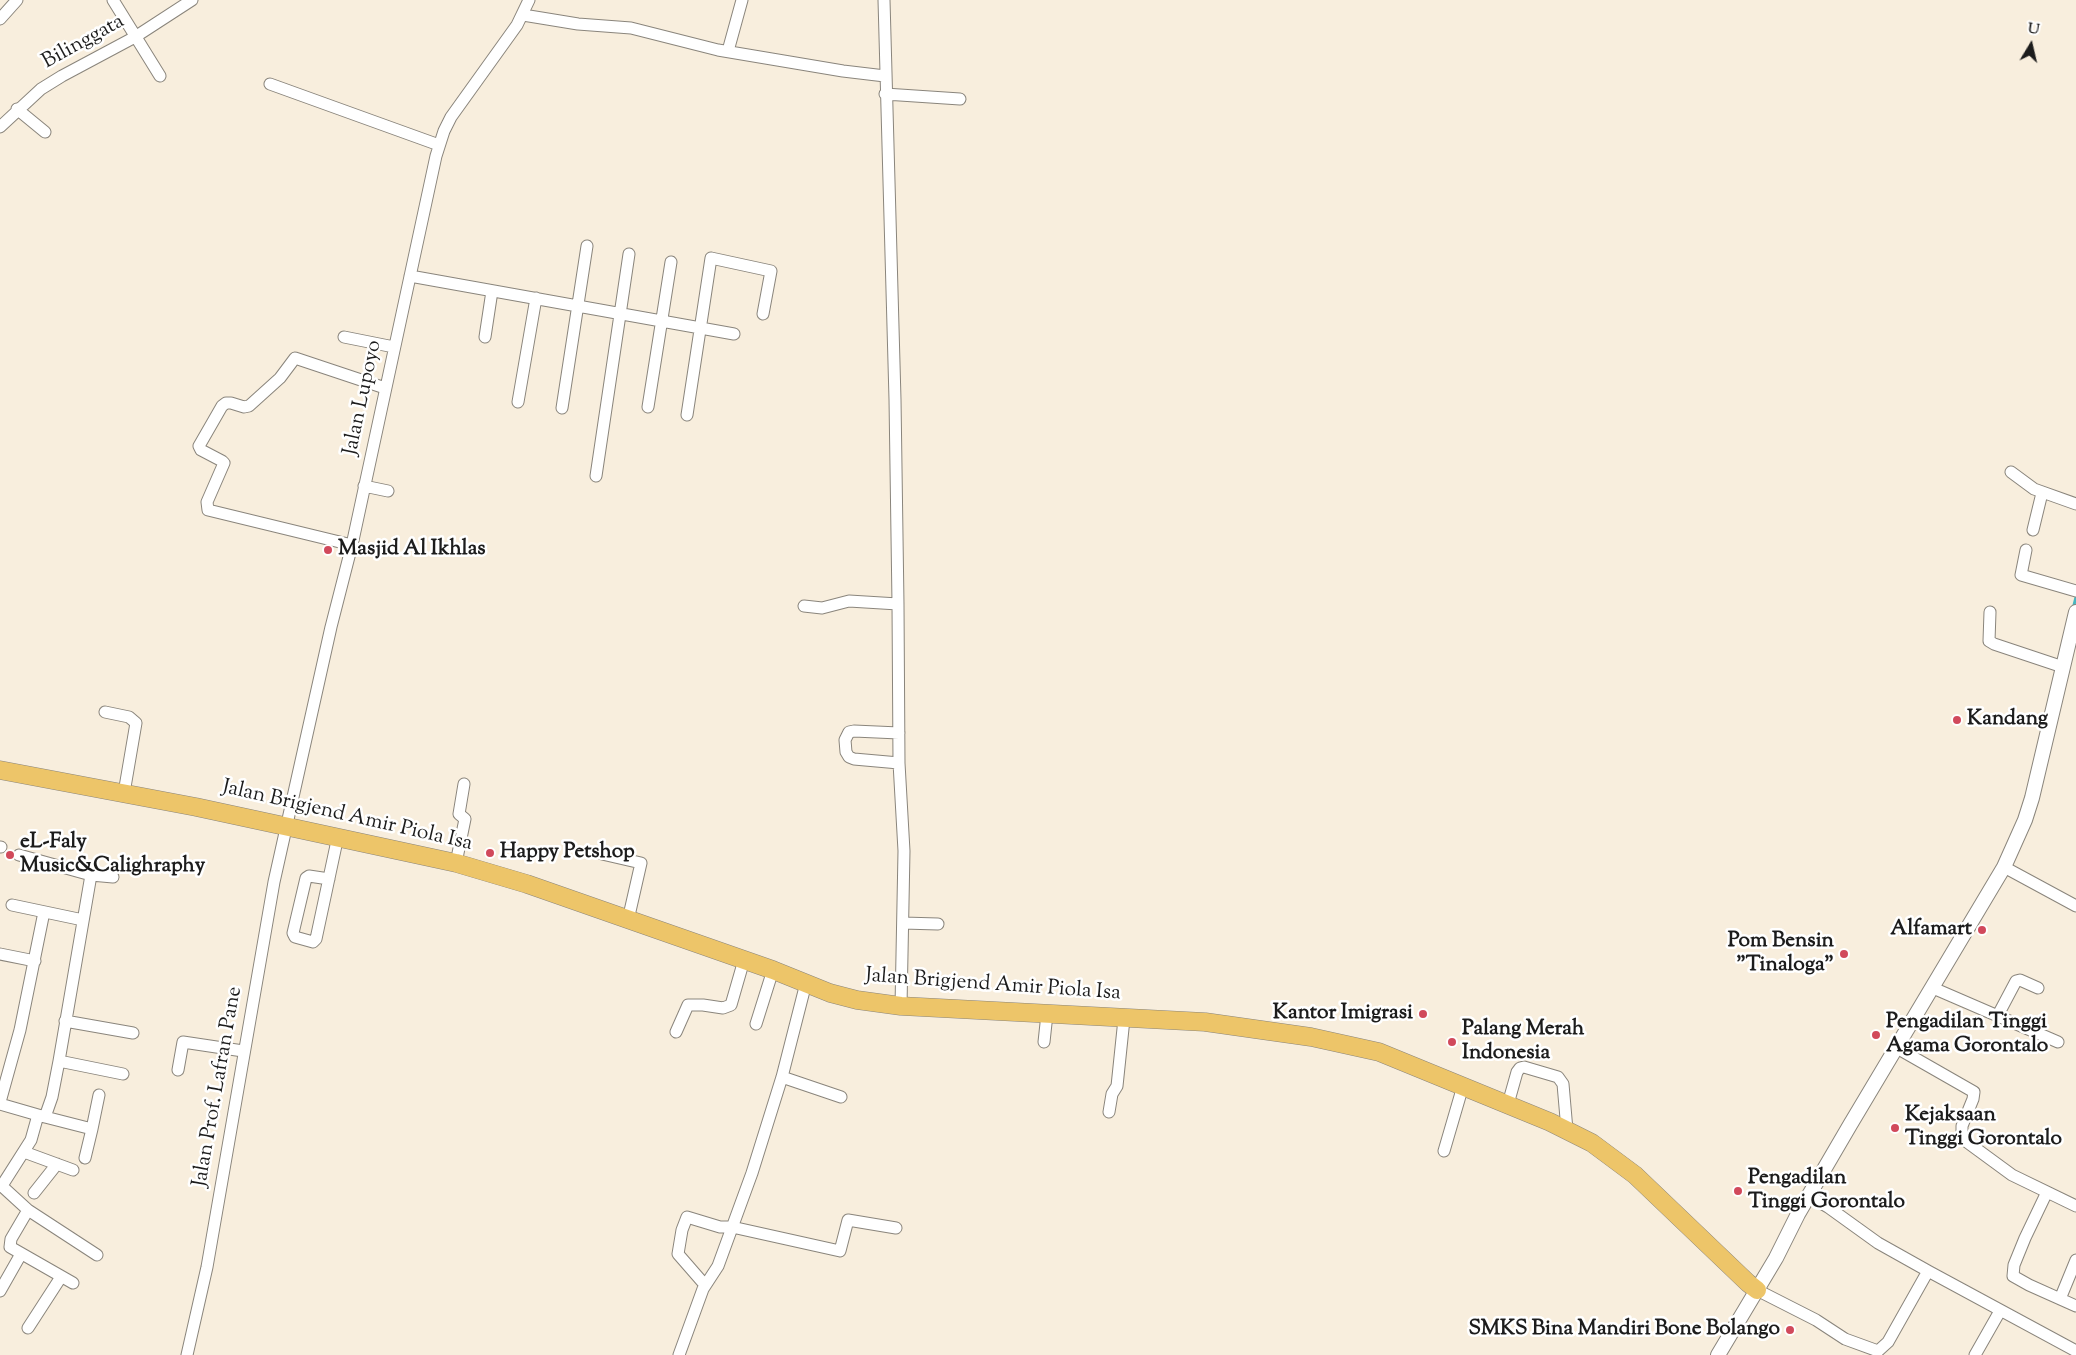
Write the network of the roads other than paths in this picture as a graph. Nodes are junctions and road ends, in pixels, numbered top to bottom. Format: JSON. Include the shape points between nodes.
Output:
{"nodes":[{"id":1,"x":17,"y":0,"type":"edge"},
{"id":2,"x":113,"y":0,"type":"edge"},
{"id":3,"x":192,"y":0,"type":"edge"},
{"id":4,"x":529,"y":0,"type":"edge"},
{"id":5,"x":742,"y":0,"type":"edge"},
{"id":6,"x":884,"y":0,"type":"edge"},
{"id":7,"x":177,"y":4,"type":"edge"},
{"id":8,"x":2,"y":11,"type":"edge"},
{"id":9,"x":523,"y":14,"type":"junction"},
{"id":10,"x":131,"y":31,"type":"junction"},
{"id":11,"x":728,"y":51,"type":"junction"},
{"id":12,"x":160,"y":76,"type":"dead end"},
{"id":13,"x":885,"y":76,"type":"junction"},
{"id":14,"x":270,"y":84,"type":"dead end"},
{"id":15,"x":885,"y":94,"type":"junction"},
{"id":16,"x":960,"y":99,"type":"dead end"},
{"id":17,"x":17,"y":109,"type":"junction"},
{"id":18,"x":0,"y":127,"type":"edge"},
{"id":19,"x":46,"y":132,"type":"dead end"},
{"id":20,"x":439,"y":145,"type":"junction"},
{"id":21,"x":587,"y":246,"type":"dead end"},
{"id":22,"x":630,"y":254,"type":"dead end"},
{"id":23,"x":671,"y":262,"type":"dead end"},
{"id":24,"x":410,"y":276,"type":"junction"},
{"id":25,"x":492,"y":291,"type":"junction"},
{"id":26,"x":536,"y":298,"type":"junction"},
{"id":27,"x":578,"y":306,"type":"junction"},
{"id":28,"x":620,"y":314,"type":"junction"},
{"id":29,"x":763,"y":314,"type":"dead end"},
{"id":30,"x":662,"y":321,"type":"junction"},
{"id":31,"x":700,"y":328,"type":"junction"},
{"id":32,"x":734,"y":334,"type":"dead end"},
{"id":33,"x":344,"y":337,"type":"dead end"},
{"id":34,"x":485,"y":337,"type":"dead end"},
{"id":35,"x":394,"y":347,"type":"junction"},
{"id":36,"x":385,"y":388,"type":"junction"},
{"id":37,"x":518,"y":402,"type":"dead end"},
{"id":38,"x":648,"y":407,"type":"dead end"},
{"id":39,"x":562,"y":408,"type":"dead end"},
{"id":40,"x":687,"y":415,"type":"dead end"},
{"id":41,"x":2011,"y":472,"type":"dead end"},
{"id":42,"x":596,"y":476,"type":"dead end"},
{"id":43,"x":364,"y":486,"type":"junction"},
{"id":44,"x":388,"y":491,"type":"dead end"},
{"id":45,"x":2042,"y":493,"type":"junction"},
{"id":46,"x":2076,"y":504,"type":"edge"},
{"id":47,"x":2033,"y":530,"type":"dead end"},
{"id":48,"x":352,"y":545,"type":"junction"},
{"id":49,"x":2026,"y":550,"type":"dead end"},
{"id":50,"x":2076,"y":592,"type":"edge"},
{"id":51,"x":898,"y":604,"type":"junction"},
{"id":52,"x":804,"y":606,"type":"dead end"},
{"id":53,"x":1990,"y":612,"type":"dead end"},
{"id":54,"x":2076,"y":612,"type":"edge"},
{"id":55,"x":2063,"y":667,"type":"junction"},
{"id":56,"x":105,"y":712,"type":"dead end"},
{"id":57,"x":899,"y":732,"type":"junction"},
{"id":58,"x":899,"y":763,"type":"junction"},
{"id":59,"x":0,"y":770,"type":"edge"},
{"id":60,"x":464,"y":784,"type":"dead end"},
{"id":61,"x":124,"y":792,"type":"junction"},
{"id":62,"x":286,"y":826,"type":"junction"},
{"id":63,"x":338,"y":836,"type":"junction"},
{"id":64,"x":602,"y":854,"type":"dead end"},
{"id":65,"x":20,"y":856,"type":"dead end"},
{"id":66,"x":456,"y":863,"type":"junction"},
{"id":67,"x":2004,"y":867,"type":"junction"},
{"id":68,"x":91,"y":875,"type":"junction"},
{"id":69,"x":114,"y":878,"type":"dead end"},
{"id":70,"x":329,"y":879,"type":"junction"},
{"id":71,"x":12,"y":905,"type":"dead end"},
{"id":72,"x":2076,"y":906,"type":"edge"},
{"id":73,"x":44,"y":912,"type":"junction"},
{"id":74,"x":83,"y":920,"type":"junction"},
{"id":75,"x":628,"y":920,"type":"junction"},
{"id":76,"x":902,"y":923,"type":"junction"},
{"id":77,"x":938,"y":924,"type":"dead end"},
{"id":78,"x":0,"y":954,"type":"edge"},
{"id":79,"x":744,"y":960,"type":"junction"},
{"id":80,"x":35,"y":961,"type":"junction"},
{"id":81,"x":773,"y":970,"type":"junction"},
{"id":82,"x":806,"y":983,"type":"junction"},
{"id":83,"x":1933,"y":988,"type":"junction"},
{"id":84,"x":2038,"y":988,"type":"dead end"},
{"id":85,"x":901,"y":1006,"type":"junction"},
{"id":86,"x":1047,"y":1014,"type":"junction"},
{"id":87,"x":1998,"y":1015,"type":"junction"},
{"id":88,"x":1124,"y":1019,"type":"junction"},
{"id":89,"x":65,"y":1021,"type":"junction"},
{"id":90,"x":756,"y":1024,"type":"dead end"},
{"id":91,"x":133,"y":1032,"type":"dead end"},
{"id":92,"x":676,"y":1032,"type":"dead end"},
{"id":93,"x":1044,"y":1042,"type":"dead end"},
{"id":94,"x":2058,"y":1042,"type":"dead end"},
{"id":95,"x":1897,"y":1048,"type":"junction"},
{"id":96,"x":243,"y":1051,"type":"junction"},
{"id":97,"x":59,"y":1061,"type":"junction"},
{"id":98,"x":178,"y":1070,"type":"dead end"},
{"id":99,"x":123,"y":1074,"type":"dead end"},
{"id":100,"x":782,"y":1077,"type":"junction"},
{"id":101,"x":1463,"y":1086,"type":"junction"},
{"id":102,"x":99,"y":1095,"type":"dead end"},
{"id":103,"x":841,"y":1097,"type":"dead end"},
{"id":104,"x":0,"y":1103,"type":"edge"},
{"id":105,"x":1508,"y":1104,"type":"junction"},
{"id":106,"x":1109,"y":1112,"type":"dead end"},
{"id":107,"x":42,"y":1116,"type":"junction"},
{"id":108,"x":92,"y":1128,"type":"junction"},
{"id":109,"x":1567,"y":1130,"type":"junction"},
{"id":110,"x":1444,"y":1151,"type":"dead end"},
{"id":111,"x":24,"y":1152,"type":"junction"},
{"id":112,"x":85,"y":1158,"type":"dead end"},
{"id":113,"x":57,"y":1164,"type":"junction"},
{"id":114,"x":73,"y":1170,"type":"dead end"},
{"id":115,"x":2047,"y":1192,"type":"junction"},
{"id":116,"x":34,"y":1194,"type":"dead end"},
{"id":117,"x":1809,"y":1196,"type":"junction"},
{"id":118,"x":2076,"y":1206,"type":"edge"},
{"id":119,"x":28,"y":1210,"type":"junction"},
{"id":120,"x":732,"y":1227,"type":"junction"},
{"id":121,"x":896,"y":1228,"type":"dead end"},
{"id":122,"x":21,"y":1254,"type":"junction"},
{"id":123,"x":97,"y":1255,"type":"dead end"},
{"id":124,"x":2076,"y":1260,"type":"edge"},
{"id":125,"x":1928,"y":1271,"type":"junction"},
{"id":126,"x":61,"y":1276,"type":"junction"},
{"id":127,"x":74,"y":1283,"type":"dead end"},
{"id":128,"x":705,"y":1284,"type":"junction"},
{"id":129,"x":1758,"y":1290,"type":"junction"},
{"id":130,"x":0,"y":1292,"type":"edge"},
{"id":131,"x":2060,"y":1299,"type":"junction"},
{"id":132,"x":2076,"y":1306,"type":"edge"},
{"id":133,"x":2000,"y":1311,"type":"junction"},
{"id":134,"x":28,"y":1328,"type":"dead end"},
{"id":135,"x":2076,"y":1351,"type":"edge"},
{"id":136,"x":187,"y":1355,"type":"edge"},
{"id":137,"x":679,"y":1355,"type":"edge"},
{"id":138,"x":1718,"y":1355,"type":"edge"},
{"id":139,"x":1975,"y":1355,"type":"edge"}],
"edges":[{"from":1,"to":8,"type":"street"},
{"from":2,"to":10,"type":"street"},
{"from":3,"to":7,"type":"street","name":"Bilinggata"},
{"from":4,"to":9,"type":"street","name":"Jalan Lupoyo"},
{"from":5,"to":11,"type":"street"},
{"from":6,"to":13,"type":"street"},
{"from":7,"to":10,"type":"street","name":"Bilinggata"},
{"from":9,"to":11,"type":"street","via":[[578,24],[631,28]]},
{"from":9,"to":20,"type":"street","name":"Jalan Lupoyo","via":[[451,117]]},
{"from":10,"to":12,"type":"street"},
{"from":10,"to":17,"type":"street","name":"Bilinggata","via":[[41,89]]},
{"from":11,"to":13,"type":"street","via":[[843,72]]},
{"from":13,"to":15,"type":"street"},
{"from":14,"to":20,"type":"street"},
{"from":15,"to":16,"type":"street"},
{"from":15,"to":51,"type":"street"},
{"from":17,"to":18,"type":"street","name":"Bilinggata"},
{"from":17,"to":19,"type":"street"},
{"from":20,"to":24,"type":"street","name":"Jalan Lupoyo"},
{"from":21,"to":27,"type":"street"},
{"from":22,"to":28,"type":"street"},
{"from":23,"to":30,"type":"street"},
{"from":24,"to":25,"type":"street"},
{"from":24,"to":35,"type":"street","name":"Jalan Lupoyo"},
{"from":25,"to":26,"type":"street"},
{"from":25,"to":34,"type":"street"},
{"from":26,"to":27,"type":"street"},
{"from":26,"to":37,"type":"street"},
{"from":27,"to":28,"type":"street"},
{"from":27,"to":39,"type":"street"},
{"from":28,"to":30,"type":"street"},
{"from":28,"to":42,"type":"street"},
{"from":29,"to":31,"type":"street","via":[[771,271],[711,258]]},
{"from":30,"to":31,"type":"street"},
{"from":30,"to":38,"type":"street"},
{"from":31,"to":32,"type":"street"},
{"from":31,"to":40,"type":"street"},
{"from":33,"to":35,"type":"street"},
{"from":35,"to":36,"type":"street","name":"Jalan Lupoyo"},
{"from":36,"to":43,"type":"street","name":"Jalan Lupoyo"},
{"from":36,"to":48,"type":"street","via":[[296,357],[280,378],[249,406],[226,403],[222,406],[199,446],[224,463],[207,502],[208,510]]},
{"from":41,"to":45,"type":"street"},
{"from":43,"to":44,"type":"street"},
{"from":43,"to":48,"type":"street","name":"Jalan Lupoyo"},
{"from":45,"to":46,"type":"street"},
{"from":45,"to":47,"type":"street"},
{"from":48,"to":62,"type":"street","name":"Jalan Lupoyo"},
{"from":49,"to":50,"type":"street","via":[[2021,575]]},
{"from":51,"to":52,"type":"street","via":[[849,601],[822,608]]},
{"from":51,"to":57,"type":"street"},
{"from":53,"to":55,"type":"street","via":[[1989,641]]},
{"from":54,"to":55,"type":"street"},
{"from":55,"to":67,"type":"street","via":[[2032,798]]},
{"from":56,"to":61,"type":"street","via":[[129,717],[136,723]]},
{"from":57,"to":58,"type":"street"},
{"from":57,"to":58,"type":"street","via":[[854,731],[849,732],[845,740],[849,757]]},
{"from":58,"to":76,"type":"street","via":[[904,851]]},
{"from":59,"to":61,"type":"main road","name":"Jalan Brigjend Amir Piola Isa"},
{"from":60,"to":66,"type":"street","via":[[459,814],[465,819]]},
{"from":61,"to":62,"type":"main road","name":"Jalan Brigjend Amir Piola Isa"},
{"from":62,"to":63,"type":"main road","name":"Jalan Brigjend Amir Piola Isa"},
{"from":62,"to":96,"type":"street","name":"Jalan Prof. Lafran Pane"},
{"from":63,"to":66,"type":"main road","name":"Jalan Brigjend Amir Piola Isa"},
{"from":63,"to":70,"type":"street"},
{"from":64,"to":75,"type":"street","via":[[641,863]]},
{"from":65,"to":68,"type":"street"},
{"from":66,"to":75,"type":"main road","name":"Jalan Brigjend Amir Piola Isa","via":[[528,884]]},
{"from":67,"to":72,"type":"street"},
{"from":67,"to":83,"type":"street"},
{"from":68,"to":69,"type":"street"},
{"from":68,"to":74,"type":"street"},
{"from":70,"to":70,"type":"street","via":[[306,878],[293,933],[295,937],[315,941]]},
{"from":71,"to":73,"type":"street"},
{"from":73,"to":74,"type":"street"},
{"from":73,"to":80,"type":"street"},
{"from":74,"to":89,"type":"street"},
{"from":75,"to":79,"type":"main road","name":"Jalan Brigjend Amir Piola Isa"},
{"from":76,"to":77,"type":"street"},
{"from":76,"to":85,"type":"street"},
{"from":78,"to":80,"type":"street"},
{"from":79,"to":81,"type":"main road","name":"Jalan Brigjend Amir Piola Isa"},
{"from":79,"to":92,"type":"street","via":[[731,1005],[723,1008],[688,1006]]},
{"from":80,"to":104,"type":"street"},
{"from":81,"to":82,"type":"main road","name":"Jalan Brigjend Amir Piola Isa"},
{"from":81,"to":90,"type":"street"},
{"from":82,"to":85,"type":"main road","name":"Jalan Brigjend Amir Piola Isa","via":[[845,997]]},
{"from":82,"to":100,"type":"street"},
{"from":83,"to":87,"type":"street"},
{"from":83,"to":95,"type":"street"},
{"from":84,"to":87,"type":"street","via":[[2016,981]]},
{"from":85,"to":86,"type":"main road","name":"Jalan Brigjend Amir Piola Isa"},
{"from":86,"to":88,"type":"main road","name":"Jalan Brigjend Amir Piola Isa"},
{"from":86,"to":93,"type":"street"},
{"from":87,"to":94,"type":"street"},
{"from":88,"to":101,"type":"main road","name":"Jalan Brigjend Amir Piola Isa","via":[[1205,1022],[1311,1037],[1379,1052]]},
{"from":88,"to":106,"type":"street","via":[[1117,1086]]},
{"from":89,"to":91,"type":"street"},
{"from":89,"to":97,"type":"street"},
{"from":95,"to":115,"type":"street","via":[[1974,1092],[1962,1126],[1962,1136],[2012,1174]]},
{"from":95,"to":117,"type":"street"},
{"from":96,"to":98,"type":"street","via":[[183,1042]]},
{"from":96,"to":136,"type":"street","name":"Jalan Prof. Lafran Pane","via":[[207,1267]]},
{"from":97,"to":99,"type":"street"},
{"from":97,"to":107,"type":"street","via":[[52,1097]]},
{"from":100,"to":103,"type":"street"},
{"from":100,"to":120,"type":"street"},
{"from":101,"to":105,"type":"main road","name":"Jalan Brigjend Amir Piola Isa"},
{"from":101,"to":110,"type":"street"},
{"from":102,"to":108,"type":"street"},
{"from":104,"to":107,"type":"street"},
{"from":105,"to":109,"type":"main road","name":"Jalan Brigjend Amir Piola Isa"},
{"from":105,"to":109,"type":"street","via":[[1520,1068],[1558,1078],[1562,1084]]},
{"from":107,"to":108,"type":"street"},
{"from":107,"to":111,"type":"street"},
{"from":108,"to":112,"type":"street"},
{"from":109,"to":129,"type":"main road","name":"Jalan Brigjend Amir Piola Isa","via":[[1592,1143],[1635,1174]]},
{"from":111,"to":113,"type":"street"},
{"from":111,"to":119,"type":"street","via":[[3,1184],[7,1193]]},
{"from":113,"to":114,"type":"street"},
{"from":113,"to":116,"type":"street"},
{"from":115,"to":118,"type":"street"},
{"from":115,"to":131,"type":"street","via":[[2025,1238],[2012,1276]]},
{"from":117,"to":125,"type":"street","via":[[1878,1243]]},
{"from":117,"to":129,"type":"street"},
{"from":119,"to":122,"type":"street","via":[[9,1244]]},
{"from":119,"to":123,"type":"street"},
{"from":120,"to":121,"type":"street","via":[[840,1251],[848,1220]]},
{"from":120,"to":128,"type":"street","via":[[718,1266]]},
{"from":120,"to":128,"type":"street","via":[[686,1218],[678,1254]]},
{"from":122,"to":126,"type":"street"},
{"from":122,"to":130,"type":"street"},
{"from":124,"to":131,"type":"street"},
{"from":125,"to":129,"type":"street","via":[[1888,1342],[1878,1351],[1845,1339]]},
{"from":125,"to":133,"type":"street"},
{"from":126,"to":127,"type":"street"},
{"from":126,"to":134,"type":"street"},
{"from":128,"to":137,"type":"street"},
{"from":129,"to":138,"type":"street"},
{"from":131,"to":132,"type":"street"},
{"from":133,"to":135,"type":"street"},
{"from":133,"to":139,"type":"street"}]}
